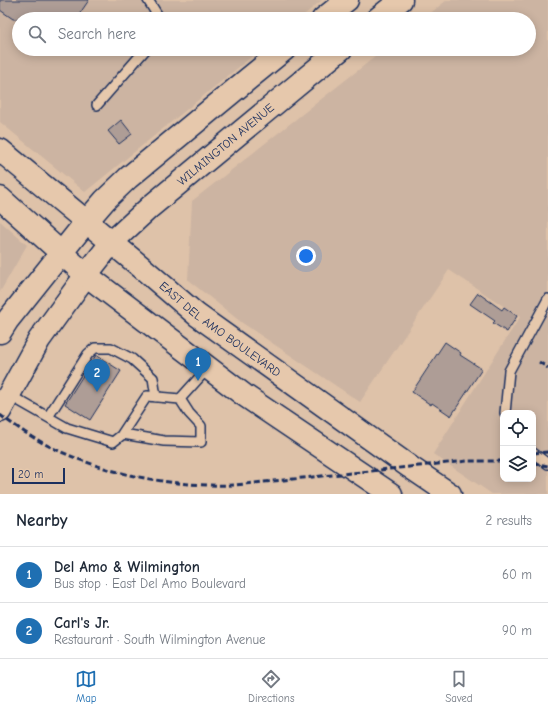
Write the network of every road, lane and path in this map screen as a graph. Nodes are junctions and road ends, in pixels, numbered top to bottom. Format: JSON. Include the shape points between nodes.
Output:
{"nodes":[{"id":1,"x":148,"y":0,"type":"edge"},
{"id":2,"x":347,"y":0,"type":"edge"},
{"id":3,"x":401,"y":0,"type":"edge"},
{"id":4,"x":156,"y":12,"type":"edge"},
{"id":5,"x":332,"y":12,"type":"edge"},
{"id":6,"x":386,"y":12,"type":"edge"},
{"id":7,"x":140,"y":56,"type":"edge"},
{"id":8,"x":276,"y":56,"type":"edge"},
{"id":9,"x":332,"y":56,"type":"edge"},
{"id":10,"x":97,"y":105,"type":"dead end"},
{"id":11,"x":0,"y":150,"type":"edge"},
{"id":12,"x":0,"y":198,"type":"edge"},
{"id":13,"x":86,"y":222,"type":"junction"},
{"id":14,"x":112,"y":242,"type":"junction"},
{"id":15,"x":62,"y":253,"type":"junction"},
{"id":16,"x":86,"y":275,"type":"junction"},
{"id":17,"x":548,"y":299,"type":"edge"},
{"id":18,"x":0,"y":332,"type":"edge"},
{"id":19,"x":208,"y":368,"type":"junction"},
{"id":20,"x":156,"y":397,"type":"junction"},
{"id":21,"x":180,"y":398,"type":"junction"},
{"id":22,"x":4,"y":403,"type":"edge"},
{"id":23,"x":505,"y":410,"type":"edge"},
{"id":24,"x":48,"y":417,"type":"junction"},
{"id":25,"x":122,"y":434,"type":"junction"},
{"id":26,"x":536,"y":456,"type":"edge"},
{"id":27,"x":548,"y":464,"type":"edge"},
{"id":28,"x":391,"y":494,"type":"edge"},
{"id":29,"x":450,"y":494,"type":"edge"}],
"edges":[{"from":1,"to":4,"type":"lane"},
{"from":2,"to":5,"type":"main road"},
{"from":3,"to":6,"type":"main road"},
{"from":7,"to":10,"type":"lane"},
{"from":8,"to":13,"type":"main road","via":[[128,178]]},
{"from":9,"to":14,"type":"main road","name":"WILMINGTON AVENUE","via":[[156,202]]},
{"from":11,"to":13,"type":"main road","name":"EAST DEL AMO BOULEVARD"},
{"from":12,"to":15,"type":"main road"},
{"from":13,"to":14,"type":"main road","name":"EAST DEL AMO BOULEVARD"},
{"from":13,"to":15,"type":"main road"},
{"from":14,"to":16,"type":"main road","name":"WILMINGTON AVENUE"},
{"from":14,"to":29,"type":"main road","name":"EAST DEL AMO BOULEVARD","via":[[197,315]]},
{"from":15,"to":16,"type":"main road"},
{"from":15,"to":18,"type":"main road"},
{"from":16,"to":19,"type":"main road"},
{"from":16,"to":22,"type":"main road","name":"WILMINGTON AVENUE","via":[[39,340]]},
{"from":17,"to":23,"type":"lane","via":[[509,372]]},
{"from":19,"to":21,"type":"lane"},
{"from":19,"to":28,"type":"main road"},
{"from":20,"to":21,"type":"lane"},
{"from":20,"to":24,"type":"lane","via":[[153,378],[132,359],[111,348],[95,348],[88,354]]},
{"from":20,"to":25,"type":"lane","via":[[147,396]]},
{"from":21,"to":25,"type":"lane","via":[[201,426],[201,442],[164,442]]},
{"from":22,"to":24,"type":"lane"},
{"from":24,"to":25,"type":"lane","via":[[66,428],[113,442]]},
{"from":26,"to":27,"type":"lane"}]}
